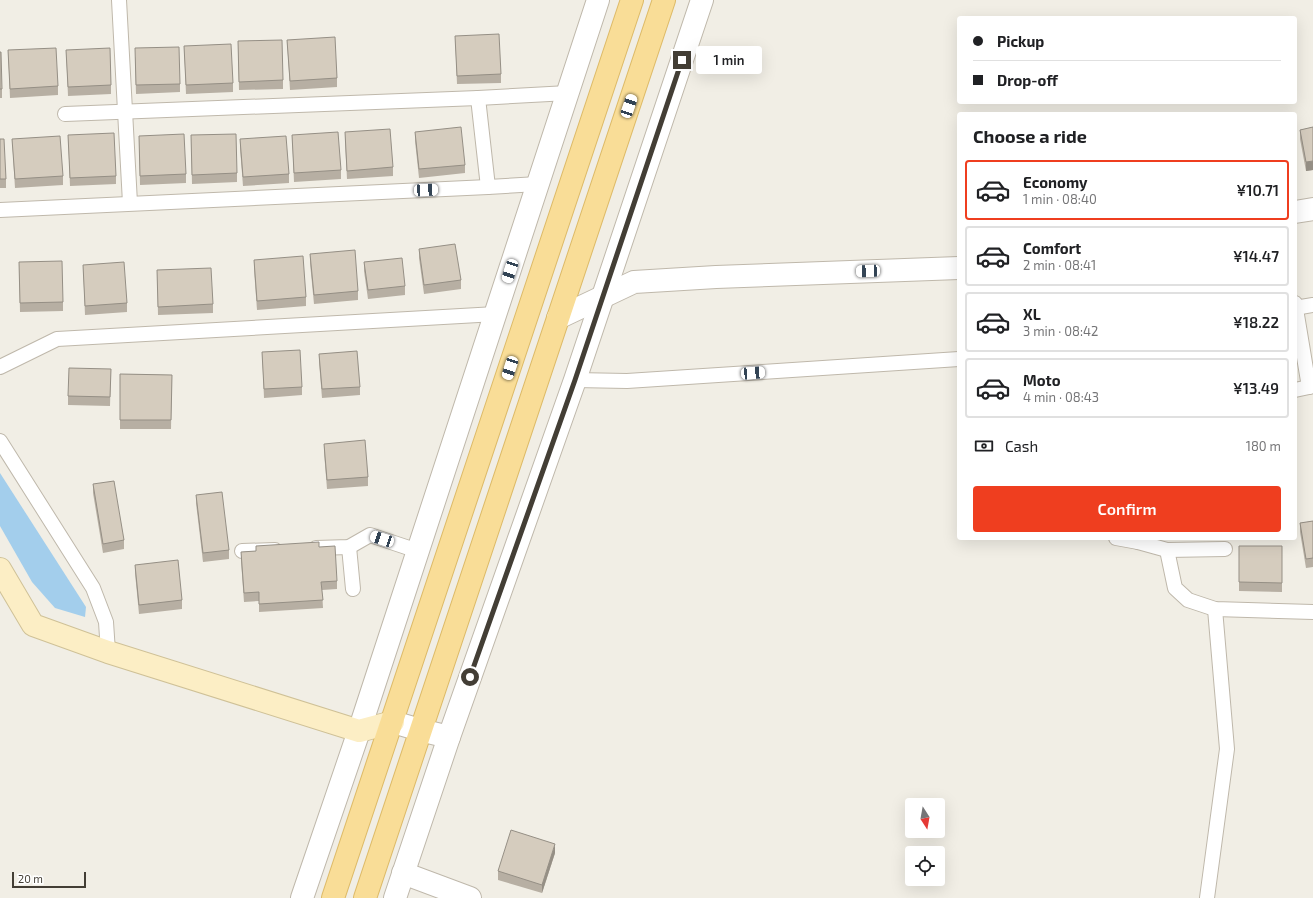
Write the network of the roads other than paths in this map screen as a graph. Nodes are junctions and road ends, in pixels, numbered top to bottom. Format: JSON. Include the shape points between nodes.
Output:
{"nodes":[{"id":1,"x":119,"y":0,"type":"edge"},
{"id":2,"x":598,"y":0,"type":"edge"},
{"id":3,"x":632,"y":0,"type":"edge"},
{"id":4,"x":664,"y":0,"type":"edge"},
{"id":5,"x":702,"y":0,"type":"edge"},
{"id":6,"x":568,"y":93,"type":"junction"},
{"id":7,"x":478,"y":98,"type":"junction"},
{"id":8,"x":125,"y":112,"type":"junction"},
{"id":9,"x":66,"y":114,"type":"dead end"},
{"id":10,"x":538,"y":184,"type":"junction"},
{"id":11,"x":488,"y":187,"type":"junction"},
{"id":12,"x":130,"y":204,"type":"junction"},
{"id":13,"x":1313,"y":209,"type":"edge"},
{"id":14,"x":0,"y":210,"type":"edge"},
{"id":15,"x":1297,"y":212,"type":"edge"},
{"id":16,"x":957,"y":268,"type":"edge"},
{"id":17,"x":602,"y":298,"type":"junction"},
{"id":18,"x":1313,"y":305,"type":"edge"},
{"id":19,"x":1297,"y":306,"type":"edge"},
{"id":20,"x":496,"y":314,"type":"junction"},
{"id":21,"x":1297,"y":316,"type":"edge"},
{"id":22,"x":558,"y":318,"type":"junction"},
{"id":23,"x":957,"y":359,"type":"edge"},
{"id":24,"x":0,"y":367,"type":"edge"},
{"id":25,"x":575,"y":380,"type":"junction"},
{"id":26,"x":1311,"y":387,"type":"edge"},
{"id":27,"x":1297,"y":390,"type":"edge"},
{"id":28,"x":0,"y":441,"type":"edge"},
{"id":29,"x":1138,"y":540,"type":"edge"},
{"id":30,"x":349,"y":547,"type":"junction"},
{"id":31,"x":288,"y":549,"type":"edge"},
{"id":32,"x":303,"y":549,"type":"edge"},
{"id":33,"x":1225,"y":549,"type":"dead end"},
{"id":34,"x":1167,"y":550,"type":"junction"},
{"id":35,"x":242,"y":551,"type":"edge"},
{"id":36,"x":418,"y":551,"type":"junction"},
{"id":37,"x":0,"y":569,"type":"edge"},
{"id":38,"x":353,"y":589,"type":"dead end"},
{"id":39,"x":1215,"y":609,"type":"junction"},
{"id":40,"x":1313,"y":612,"type":"edge"},
{"id":41,"x":108,"y":652,"type":"junction"},
{"id":42,"x":393,"y":722,"type":"junction"},
{"id":43,"x":420,"y":730,"type":"junction"},
{"id":44,"x":359,"y":731,"type":"junction"},
{"id":45,"x":448,"y":736,"type":"junction"},
{"id":46,"x":403,"y":873,"type":"junction"},
{"id":47,"x":302,"y":898,"type":"edge"},
{"id":48,"x":334,"y":898,"type":"edge"},
{"id":49,"x":365,"y":898,"type":"edge"},
{"id":50,"x":395,"y":898,"type":"edge"},
{"id":51,"x":470,"y":898,"type":"edge"},
{"id":52,"x":1207,"y":898,"type":"edge"}],
"edges":[{"from":1,"to":8,"type":"lane"},
{"from":2,"to":6,"type":"street"},
{"from":3,"to":42,"type":"main road"},
{"from":4,"to":22,"type":"main road"},
{"from":5,"to":17,"type":"street"},
{"from":6,"to":7,"type":"lane"},
{"from":6,"to":10,"type":"street"},
{"from":7,"to":8,"type":"lane"},
{"from":7,"to":11,"type":"lane"},
{"from":8,"to":9,"type":"lane"},
{"from":8,"to":12,"type":"lane"},
{"from":10,"to":11,"type":"lane"},
{"from":10,"to":20,"type":"street"},
{"from":11,"to":12,"type":"lane"},
{"from":12,"to":14,"type":"lane"},
{"from":13,"to":15,"type":"street"},
{"from":16,"to":17,"type":"street","via":[[634,282]]},
{"from":17,"to":22,"type":"street"},
{"from":17,"to":25,"type":"street"},
{"from":18,"to":19,"type":"lane"},
{"from":20,"to":24,"type":"lane","via":[[58,339]]},
{"from":20,"to":36,"type":"street"},
{"from":21,"to":26,"type":"lane"},
{"from":22,"to":43,"type":"main road"},
{"from":23,"to":25,"type":"lane","via":[[627,382]]},
{"from":25,"to":45,"type":"street"},
{"from":26,"to":27,"type":"lane"},
{"from":28,"to":41,"type":"lane","via":[[93,588],[106,622]]},
{"from":29,"to":34,"type":"lane"},
{"from":30,"to":32,"type":"lane"},
{"from":30,"to":36,"type":"lane","via":[[370,535]]},
{"from":30,"to":38,"type":"lane"},
{"from":31,"to":35,"type":"lane"},
{"from":33,"to":34,"type":"lane"},
{"from":34,"to":39,"type":"lane","via":[[1175,588],[1188,600]]},
{"from":36,"to":44,"type":"street"},
{"from":37,"to":41,"type":"street","via":[[33,625]]},
{"from":39,"to":40,"type":"lane"},
{"from":39,"to":52,"type":"lane","via":[[1227,749]]},
{"from":41,"to":44,"type":"street"},
{"from":42,"to":43,"type":"street"},
{"from":42,"to":44,"type":"street"},
{"from":42,"to":48,"type":"main road"},
{"from":43,"to":45,"type":"street"},
{"from":43,"to":49,"type":"main road"},
{"from":44,"to":47,"type":"street"},
{"from":45,"to":46,"type":"street"},
{"from":46,"to":50,"type":"street"},
{"from":46,"to":51,"type":"street"}]}
